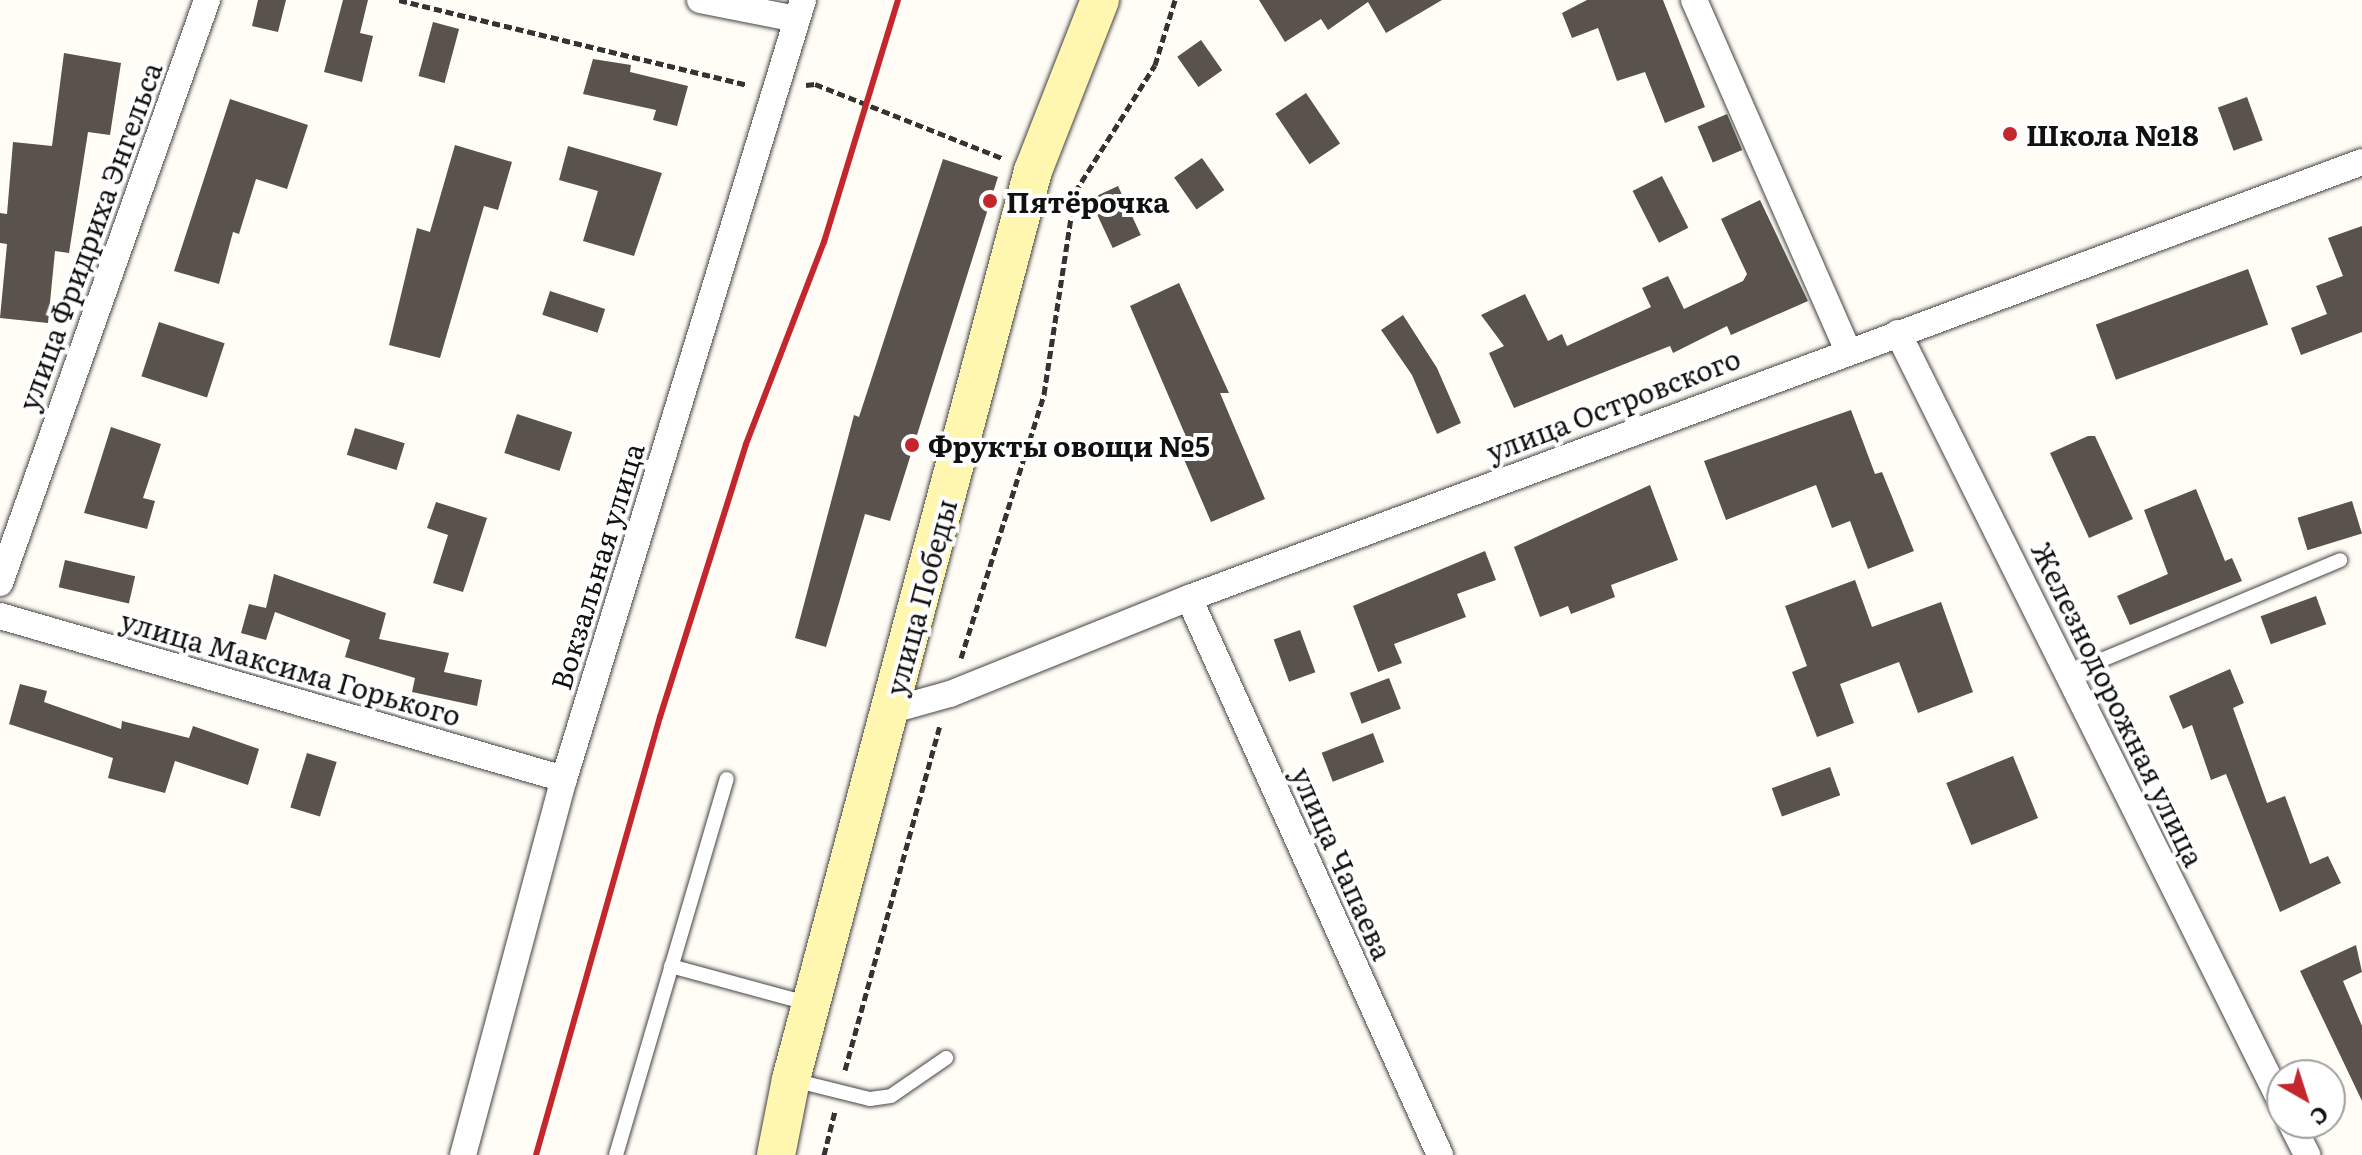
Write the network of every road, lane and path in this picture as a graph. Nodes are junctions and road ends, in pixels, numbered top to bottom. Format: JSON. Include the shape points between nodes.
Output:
{"nodes":[{"id":1,"x":207,"y":0,"type":"edge"},
{"id":2,"x":399,"y":0,"type":"edge"},
{"id":3,"x":700,"y":0,"type":"edge"},
{"id":4,"x":1100,"y":0,"type":"edge"},
{"id":5,"x":1175,"y":0,"type":"edge"},
{"id":6,"x":1694,"y":0,"type":"edge"},
{"id":7,"x":800,"y":9,"type":"edge"},
{"id":8,"x":776,"y":88,"type":"junction"},
{"id":9,"x":2362,"y":162,"type":"edge"},
{"id":10,"x":1033,"y":171,"type":"junction"},
{"id":11,"x":1075,"y":192,"type":"junction"},
{"id":12,"x":1898,"y":333,"type":"junction"},
{"id":13,"x":1848,"y":350,"type":"junction"},
{"id":14,"x":2340,"y":560,"type":"dead end"},
{"id":15,"x":0,"y":583,"type":"edge"},
{"id":16,"x":1189,"y":598,"type":"junction"},
{"id":17,"x":0,"y":616,"type":"edge"},
{"id":18,"x":2068,"y":674,"type":"junction"},
{"id":19,"x":950,"y":694,"type":"junction"},
{"id":20,"x":889,"y":711,"type":"junction"},
{"id":21,"x":564,"y":779,"type":"junction"},
{"id":22,"x":727,"y":779,"type":"dead end"},
{"id":23,"x":671,"y":966,"type":"junction"},
{"id":24,"x":811,"y":1004,"type":"junction"},
{"id":25,"x":946,"y":1058,"type":"dead end"},
{"id":26,"x":2266,"y":1072,"type":"edge"},
{"id":27,"x":791,"y":1079,"type":"junction"},
{"id":28,"x":840,"y":1090,"type":"junction"},
{"id":29,"x":463,"y":1155,"type":"edge"},
{"id":30,"x":616,"y":1155,"type":"edge"},
{"id":31,"x":776,"y":1155,"type":"edge"},
{"id":32,"x":824,"y":1155,"type":"edge"},
{"id":33,"x":1440,"y":1155,"type":"edge"}],
"edges":[{"from":1,"to":15,"type":"street","name":"улица Фридриха Энгельса"},
{"from":2,"to":8,"type":"path","via":[[715,81]]},
{"from":3,"to":7,"type":"street"},
{"from":4,"to":10,"type":"street","name":"улица Победы"},
{"from":5,"to":11,"type":"path","via":[[1155,65]]},
{"from":6,"to":13,"type":"street"},
{"from":7,"to":8,"type":"street","name":"Вокзальная улица"},
{"from":8,"to":10,"type":"path","via":[[815,84]]},
{"from":8,"to":21,"type":"street","name":"Вокзальная улица"},
{"from":9,"to":12,"type":"street","name":"улица Островского"},
{"from":10,"to":11,"type":"path"},
{"from":10,"to":20,"type":"street","name":"улица Победы"},
{"from":11,"to":19,"type":"path","via":[[1044,394]]},
{"from":12,"to":13,"type":"street","name":"улица Островского"},
{"from":12,"to":18,"type":"street","name":"Железнодорожная улица"},
{"from":13,"to":16,"type":"street","name":"улица Островского"},
{"from":14,"to":18,"type":"lane"},
{"from":16,"to":19,"type":"street","name":"улица Островского"},
{"from":16,"to":33,"type":"street","name":"улица Чапаева"},
{"from":17,"to":21,"type":"street","name":"улица Максима Горького"},
{"from":18,"to":26,"type":"street","name":"Железнодорожная улица"},
{"from":19,"to":20,"type":"street","name":"улица Островского"},
{"from":19,"to":28,"type":"path"},
{"from":20,"to":24,"type":"street","name":"улица Победы"},
{"from":21,"to":29,"type":"street","name":"Вокзальная улица"},
{"from":22,"to":23,"type":"lane"},
{"from":23,"to":24,"type":"lane"},
{"from":23,"to":30,"type":"lane"},
{"from":24,"to":27,"type":"street","name":"улица Победы"},
{"from":25,"to":28,"type":"lane","via":[[891,1096],[870,1099]]},
{"from":27,"to":28,"type":"lane"},
{"from":27,"to":31,"type":"street","name":"улица Победы"},
{"from":28,"to":32,"type":"path"}]}
